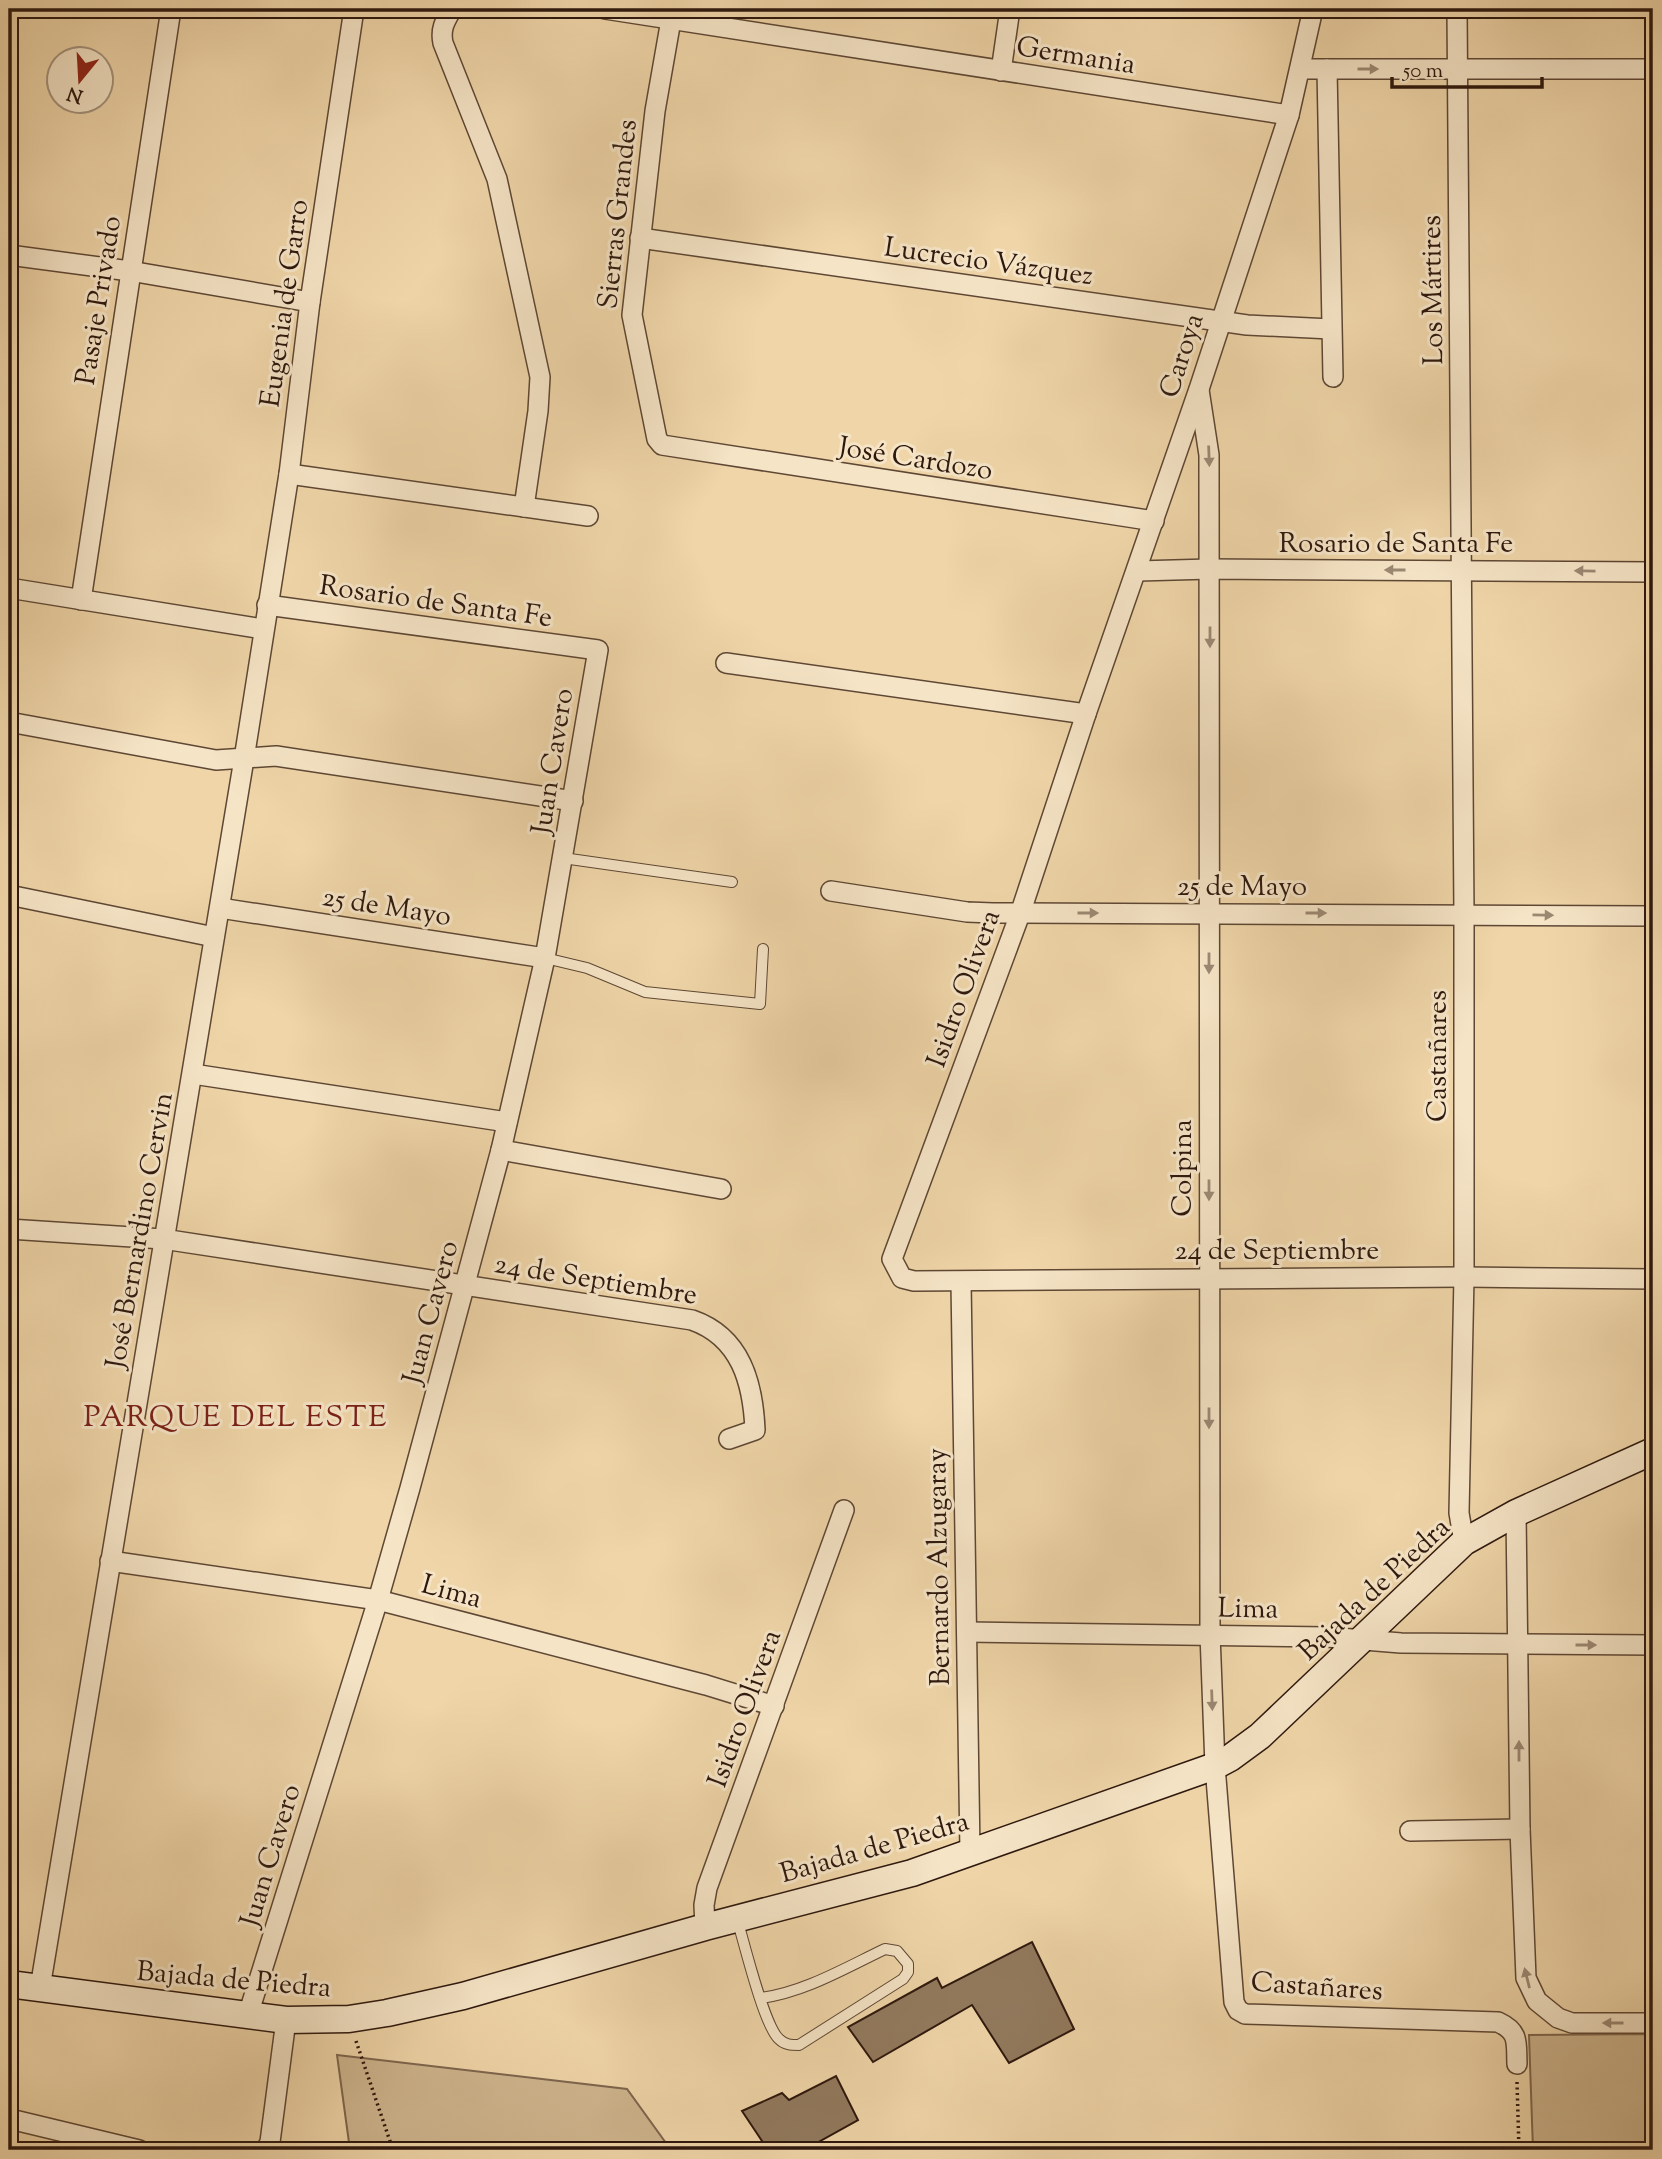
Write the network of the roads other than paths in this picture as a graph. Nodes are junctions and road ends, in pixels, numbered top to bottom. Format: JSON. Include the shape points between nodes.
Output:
{"nodes":[{"id":1,"x":171,"y":9,"type":"edge"},
{"id":2,"x":355,"y":9,"type":"edge"},
{"id":3,"x":452,"y":9,"type":"edge"},
{"id":4,"x":605,"y":9,"type":"edge"},
{"id":5,"x":1010,"y":9,"type":"edge"},
{"id":6,"x":1313,"y":9,"type":"edge"},
{"id":7,"x":1457,"y":9,"type":"edge"},
{"id":8,"x":679,"y":17,"type":"edge"},
{"id":9,"x":1300,"y":69,"type":"junction"},
{"id":10,"x":1327,"y":69,"type":"junction"},
{"id":11,"x":1456,"y":69,"type":"junction"},
{"id":12,"x":1653,"y":69,"type":"edge"},
{"id":13,"x":1001,"y":71,"type":"junction"},
{"id":14,"x":1289,"y":115,"type":"junction"},
{"id":15,"x":640,"y":238,"type":"junction"},
{"id":16,"x":9,"y":255,"type":"edge"},
{"id":17,"x":130,"y":271,"type":"junction"},
{"id":18,"x":310,"y":302,"type":"junction"},
{"id":19,"x":1220,"y":321,"type":"junction"},
{"id":20,"x":1331,"y":329,"type":"junction"},
{"id":21,"x":1333,"y":377,"type":"dead end"},
{"id":22,"x":1199,"y":389,"type":"junction"},
{"id":23,"x":669,"y":448,"type":"joint"},
{"id":24,"x":289,"y":474,"type":"junction"},
{"id":25,"x":524,"y":507,"type":"junction"},
{"id":26,"x":588,"y":516,"type":"dead end"},
{"id":27,"x":1154,"y":522,"type":"junction"},
{"id":28,"x":1210,"y":569,"type":"junction"},
{"id":29,"x":1463,"y":570,"type":"junction"},
{"id":30,"x":1138,"y":571,"type":"junction"},
{"id":31,"x":1653,"y":572,"type":"edge"},
{"id":32,"x":9,"y":588,"type":"edge"},
{"id":33,"x":81,"y":600,"type":"junction"},
{"id":34,"x":267,"y":606,"type":"junction"},
{"id":35,"x":263,"y":629,"type":"junction"},
{"id":36,"x":598,"y":650,"type":"joint"},
{"id":37,"x":726,"y":663,"type":"dead end"},
{"id":38,"x":1086,"y":714,"type":"junction"},
{"id":39,"x":9,"y":722,"type":"edge"},
{"id":40,"x":244,"y":759,"type":"junction"},
{"id":41,"x":573,"y":801,"type":"junction"},
{"id":42,"x":563,"y":858,"type":"junction"},
{"id":43,"x":732,"y":882,"type":"dead end"},
{"id":44,"x":831,"y":891,"type":"dead end"},
{"id":45,"x":9,"y":895,"type":"edge"},
{"id":46,"x":220,"y":908,"type":"junction"},
{"id":47,"x":1209,"y":913,"type":"junction"},
{"id":48,"x":1020,"y":914,"type":"junction"},
{"id":49,"x":1464,"y":914,"type":"junction"},
{"id":50,"x":1653,"y":916,"type":"edge"},
{"id":51,"x":214,"y":936,"type":"junction"},
{"id":52,"x":763,"y":949,"type":"dead end"},
{"id":53,"x":545,"y":958,"type":"junction"},
{"id":54,"x":193,"y":1074,"type":"junction"},
{"id":55,"x":507,"y":1122,"type":"junction"},
{"id":56,"x":501,"y":1150,"type":"junction"},
{"id":57,"x":721,"y":1189,"type":"dead end"},
{"id":58,"x":9,"y":1229,"type":"edge"},
{"id":59,"x":163,"y":1239,"type":"junction"},
{"id":60,"x":1209,"y":1277,"type":"junction"},
{"id":61,"x":1464,"y":1277,"type":"junction"},
{"id":62,"x":902,"y":1278,"type":"joint"},
{"id":63,"x":1653,"y":1279,"type":"edge"},
{"id":64,"x":961,"y":1282,"type":"junction"},
{"id":65,"x":465,"y":1285,"type":"junction"},
{"id":66,"x":729,"y":1439,"type":"dead end"},
{"id":67,"x":1653,"y":1451,"type":"edge"},
{"id":68,"x":844,"y":1510,"type":"dead end"},
{"id":69,"x":1516,"y":1513,"type":"junction"},
{"id":70,"x":1464,"y":1542,"type":"junction"},
{"id":71,"x":110,"y":1561,"type":"junction"},
{"id":72,"x":378,"y":1600,"type":"junction"},
{"id":73,"x":967,"y":1632,"type":"junction"},
{"id":74,"x":1210,"y":1634,"type":"junction"},
{"id":75,"x":1363,"y":1639,"type":"junction"},
{"id":76,"x":1518,"y":1644,"type":"junction"},
{"id":77,"x":1653,"y":1645,"type":"edge"},
{"id":78,"x":774,"y":1706,"type":"junction"},
{"id":79,"x":1215,"y":1766,"type":"junction"},
{"id":80,"x":1520,"y":1829,"type":"junction"},
{"id":81,"x":1410,"y":1831,"type":"dead end"},
{"id":82,"x":970,"y":1853,"type":"junction"},
{"id":83,"x":737,"y":1919,"type":"junction"},
{"id":84,"x":705,"y":1927,"type":"junction"},
{"id":85,"x":9,"y":1984,"type":"edge"},
{"id":86,"x":40,"y":1988,"type":"junction"},
{"id":87,"x":761,"y":1998,"type":"junction"},
{"id":88,"x":248,"y":2015,"type":"junction"},
{"id":89,"x":286,"y":2020,"type":"junction"},
{"id":90,"x":1653,"y":2023,"type":"edge"},
{"id":91,"x":1517,"y":2064,"type":"road end"},
{"id":92,"x":10,"y":2119,"type":"edge"},
{"id":93,"x":139,"y":2150,"type":"edge"},
{"id":94,"x":266,"y":2150,"type":"edge"}],
"edges":[{"from":1,"to":17,"type":"street","name":"Pasaje Privado"},
{"from":2,"to":18,"type":"street","name":"Eugenia de Garro"},
{"from":3,"to":25,"type":"street","via":[[443,25],[443,43],[497,179],[540,377]]},
{"from":4,"to":8,"type":"street","name":"Germania"},
{"from":5,"to":13,"type":"street"},
{"from":6,"to":9,"type":"street","name":"Caroya"},
{"from":7,"to":11,"type":"street","name":"Los Mártires"},
{"from":8,"to":13,"type":"street","name":"Germania"},
{"from":8,"to":15,"type":"street","name":"Sierras Grandes","via":[[655,111]]},
{"from":9,"to":10,"type":"street"},
{"from":9,"to":14,"type":"street","name":"Caroya"},
{"from":10,"to":11,"type":"street","one_way":true},
{"from":10,"to":20,"type":"street"},
{"from":11,"to":12,"type":"street"},
{"from":11,"to":29,"type":"street","name":"Los Mártires"},
{"from":13,"to":14,"type":"street","name":"Germania"},
{"from":14,"to":19,"type":"street","name":"Caroya"},
{"from":15,"to":19,"type":"street","name":"Lucrecio Vázquez"},
{"from":15,"to":23,"type":"street","name":"Sierras Grandes","via":[[632,302],[634,330],[657,439]]},
{"from":16,"to":17,"type":"street"},
{"from":17,"to":18,"type":"street"},
{"from":17,"to":33,"type":"street","name":"Pasaje Privado"},
{"from":18,"to":24,"type":"street","name":"Eugenia de Garro"},
{"from":19,"to":20,"type":"street","name":"Lucrecio Vázquez"},
{"from":19,"to":22,"type":"street","name":"Caroya"},
{"from":20,"to":21,"type":"street"},
{"from":22,"to":27,"type":"street","name":"Caroya"},
{"from":22,"to":28,"type":"street","name":"Colpina","one_way":true,"via":[[1209,455]]},
{"from":23,"to":27,"type":"street","name":"José Cardozo"},
{"from":24,"to":25,"type":"street"},
{"from":24,"to":34,"type":"street","name":"Eugenia de Garro"},
{"from":25,"to":26,"type":"street"},
{"from":27,"to":30,"type":"street","name":"Caroya"},
{"from":29,"to":28,"type":"street","name":"Rosario de Santa Fe","one_way":true},
{"from":28,"to":30,"type":"street","name":"Rosario de Santa Fe"},
{"from":28,"to":47,"type":"street","name":"Colpina","one_way":true},
{"from":31,"to":29,"type":"street","name":"Rosario de Santa Fe","one_way":true},
{"from":29,"to":49,"type":"street","name":"Castañares"},
{"from":30,"to":38,"type":"street","name":"Caroya"},
{"from":32,"to":33,"type":"street"},
{"from":33,"to":35,"type":"street"},
{"from":34,"to":35,"type":"street","name":"José Bernardino Cervin"},
{"from":34,"to":36,"type":"street","name":"Rosario de Santa Fe"},
{"from":35,"to":40,"type":"street","name":"José Bernardino Cervin"},
{"from":36,"to":41,"type":"street","name":"Juan Cavero"},
{"from":37,"to":38,"type":"street"},
{"from":38,"to":48,"type":"street","name":"Isidro Olivera"},
{"from":39,"to":40,"type":"street","via":[[216,760]]},
{"from":40,"to":41,"type":"street","via":[[275,756]]},
{"from":40,"to":46,"type":"street","name":"José Bernardino Cervin"},
{"from":41,"to":42,"type":"street","name":"Juan Cavero"},
{"from":42,"to":43,"type":"lane"},
{"from":42,"to":53,"type":"street","name":"Juan Cavero"},
{"from":44,"to":48,"type":"street","name":"25 de Mayo","via":[[967,912]]},
{"from":45,"to":51,"type":"street"},
{"from":46,"to":51,"type":"street","name":"José Bernardino Cervin"},
{"from":46,"to":53,"type":"street","name":"25 de Mayo"},
{"from":48,"to":47,"type":"street","name":"25 de Mayo","one_way":true},
{"from":47,"to":49,"type":"street","name":"25 de Mayo","one_way":true},
{"from":47,"to":60,"type":"street","name":"Colpina","one_way":true},
{"from":48,"to":62,"type":"street","name":"Isidro Olivera","via":[[892,1259]]},
{"from":49,"to":50,"type":"street","name":"25 de Mayo","one_way":true},
{"from":49,"to":61,"type":"street","name":"Castañares"},
{"from":51,"to":54,"type":"street","name":"José Bernardino Cervin"},
{"from":52,"to":53,"type":"lane","via":[[760,1004],[645,992],[587,968]]},
{"from":53,"to":55,"type":"street","name":"Juan Cavero"},
{"from":54,"to":55,"type":"street"},
{"from":54,"to":59,"type":"street","name":"José Bernardino Cervin"},
{"from":55,"to":56,"type":"street","name":"Juan Cavero"},
{"from":56,"to":57,"type":"street"},
{"from":56,"to":65,"type":"street","name":"Juan Cavero"},
{"from":58,"to":59,"type":"street","name":"24 de Septiembre"},
{"from":59,"to":65,"type":"street","name":"24 de Septiembre"},
{"from":59,"to":71,"type":"street","name":"José Bernardino Cervin"},
{"from":60,"to":61,"type":"street","name":"24 de Septiembre"},
{"from":60,"to":64,"type":"street","name":"24 de Septiembre"},
{"from":60,"to":74,"type":"street","name":"Colpina","one_way":true},
{"from":61,"to":63,"type":"street","name":"24 de Septiembre"},
{"from":61,"to":70,"type":"street","name":"Castañares","via":[[1459,1513]]},
{"from":62,"to":64,"type":"street","name":"24 de Septiembre"},
{"from":64,"to":73,"type":"street","name":"Bernardo Alzugaray"},
{"from":65,"to":66,"type":"street","name":"24 de Septiembre","via":[[708,1325],[739,1357],[754,1415],[755,1430]]},
{"from":65,"to":72,"type":"street","name":"Juan Cavero"},
{"from":67,"to":69,"type":"main road","name":"Bajada de Piedra"},
{"from":68,"to":78,"type":"street","name":"Isidro Olivera"},
{"from":69,"to":70,"type":"main road","name":"Bajada de Piedra"},
{"from":69,"to":76,"type":"street"},
{"from":70,"to":75,"type":"main road","name":"Bajada de Piedra"},
{"from":71,"to":72,"type":"street","name":"Lima"},
{"from":71,"to":86,"type":"street","name":"José Bernardino Cervin"},
{"from":72,"to":78,"type":"street","name":"Lima"},
{"from":72,"to":88,"type":"street","name":"Juan Cavero"},
{"from":73,"to":74,"type":"street","name":"Lima"},
{"from":73,"to":82,"type":"street","name":"Bernardo Alzugaray"},
{"from":74,"to":75,"type":"street","name":"Lima"},
{"from":74,"to":79,"type":"street","name":"Colpina","one_way":true},
{"from":75,"to":76,"type":"street","name":"Lima"},
{"from":75,"to":79,"type":"main road","name":"Bajada de Piedra","via":[[1260,1736]]},
{"from":76,"to":77,"type":"street","name":"Lima","one_way":true},
{"from":80,"to":76,"type":"street","one_way":true},
{"from":78,"to":84,"type":"street","name":"Isidro Olivera","via":[[707,1888]]},
{"from":79,"to":82,"type":"main road","name":"Bajada de Piedra"},
{"from":79,"to":91,"type":"street","name":"Castañares","via":[[1238,2010],[1245,2014],[1498,2022],[1516,2036]]},
{"from":80,"to":81,"type":"street"},
{"from":90,"to":80,"type":"street","one_way":true,"via":[[1573,2023],[1558,2018],[1537,2001],[1526,1978]]},
{"from":82,"to":83,"type":"main road","name":"Bajada de Piedra"},
{"from":83,"to":84,"type":"main road","name":"Bajada de Piedra"},
{"from":83,"to":87,"type":"lane"},
{"from":84,"to":89,"type":"main road","name":"Bajada de Piedra","via":[[463,1996],[349,2019]]},
{"from":85,"to":86,"type":"main road","name":"Bajada de Piedra"},
{"from":86,"to":88,"type":"main road","name":"Bajada de Piedra"},
{"from":87,"to":87,"type":"lane","via":[[778,2039],[799,2045],[903,1979],[908,1964],[897,1951],[885,1949],[800,1989]]},
{"from":88,"to":89,"type":"main road","name":"Bajada de Piedra"},
{"from":89,"to":94,"type":"street"},
{"from":92,"to":93,"type":"street"}]}
